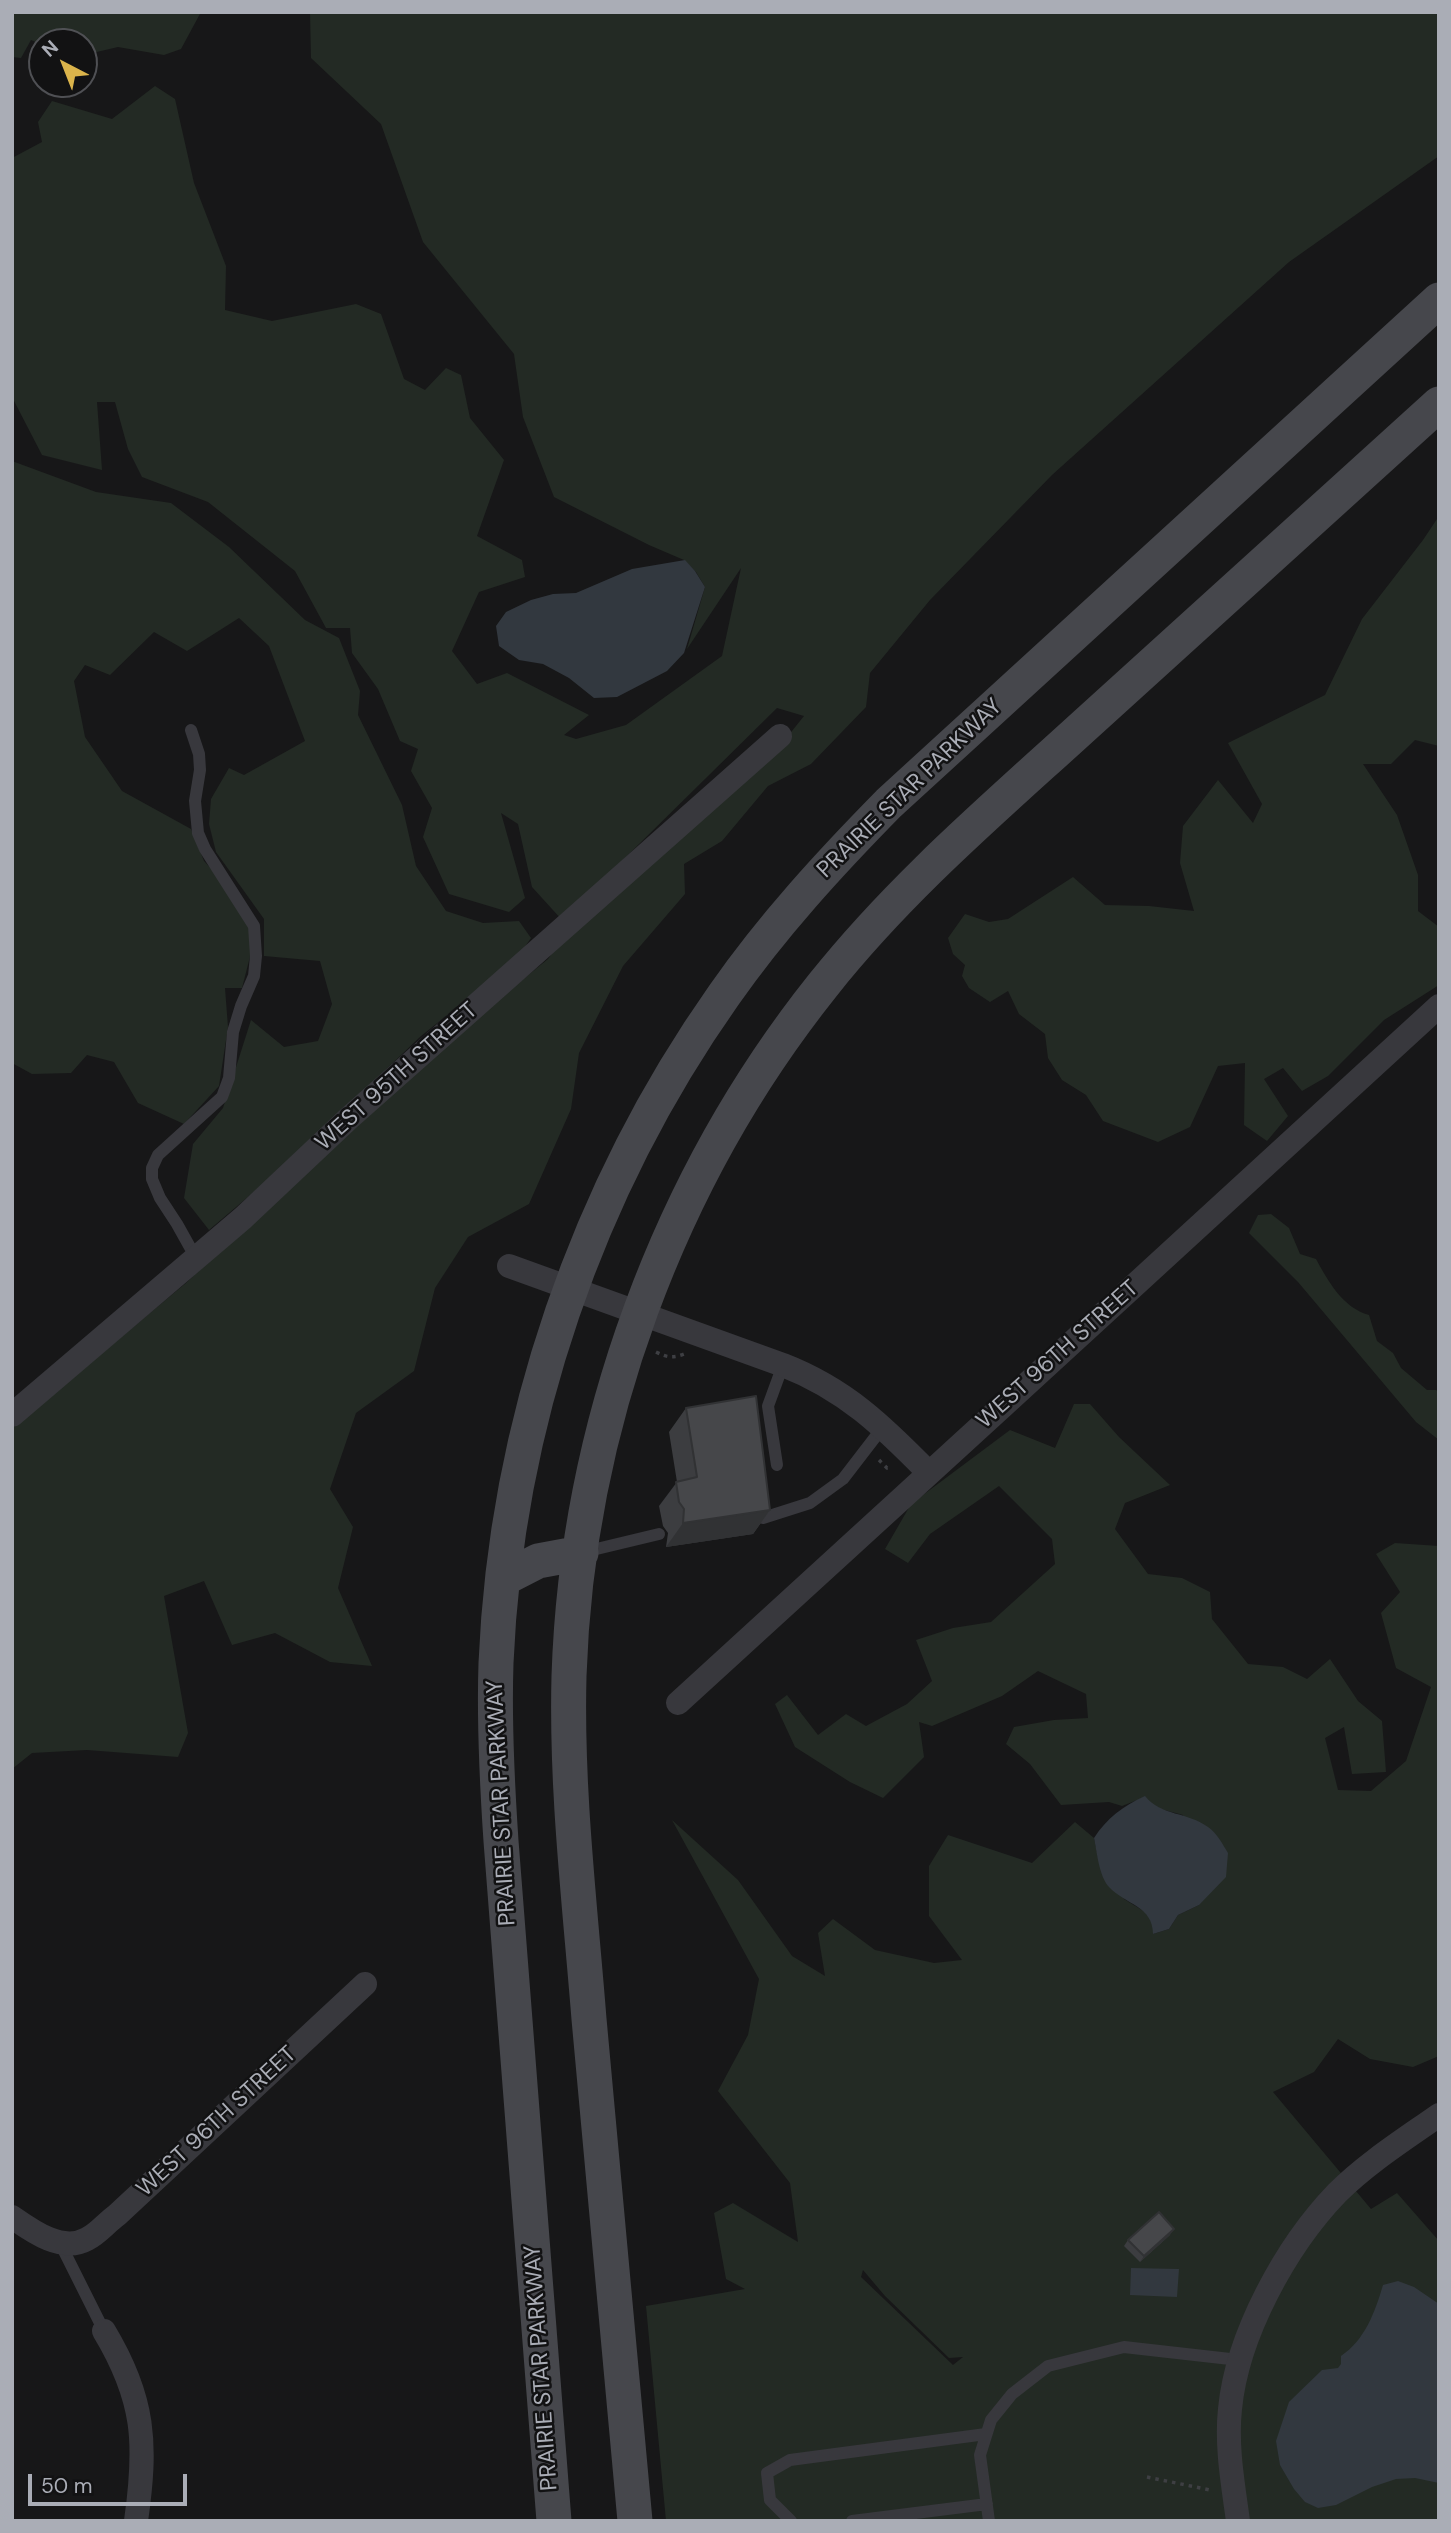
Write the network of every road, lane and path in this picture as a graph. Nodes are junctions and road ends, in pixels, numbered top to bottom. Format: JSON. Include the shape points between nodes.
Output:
{"nodes":[{"id":1,"x":1439,"y":300,"type":"edge"},
{"id":2,"x":1439,"y":404,"type":"edge"},
{"id":3,"x":191,"y":730,"type":"dead end"},
{"id":4,"x":780,"y":736,"type":"dead end"},
{"id":5,"x":1439,"y":1006,"type":"edge"},
{"id":6,"x":196,"y":1258,"type":"junction"},
{"id":7,"x":509,"y":1266,"type":"dead end"},
{"id":8,"x":570,"y":1288,"type":"junction"},
{"id":9,"x":640,"y":1313,"type":"junction"},
{"id":10,"x":782,"y":1365,"type":"junction"},
{"id":11,"x":12,"y":1415,"type":"edge"},
{"id":12,"x":883,"y":1427,"type":"junction"},
{"id":13,"x":777,"y":1465,"type":"dead end"},
{"id":14,"x":929,"y":1473,"type":"junction"},
{"id":15,"x":763,"y":1518,"type":"edge"},
{"id":16,"x":659,"y":1534,"type":"dead end"},
{"id":17,"x":581,"y":1553,"type":"junction"},
{"id":18,"x":503,"y":1578,"type":"junction"},
{"id":19,"x":678,"y":1703,"type":"dead end"},
{"id":20,"x":365,"y":1984,"type":"dead end"},
{"id":21,"x":1439,"y":2115,"type":"edge"},
{"id":22,"x":12,"y":2217,"type":"edge"},
{"id":23,"x":60,"y":2243,"type":"junction"},
{"id":24,"x":104,"y":2331,"type":"joint"},
{"id":25,"x":1239,"y":2360,"type":"junction"},
{"id":26,"x":986,"y":2434,"type":"junction"},
{"id":27,"x":987,"y":2504,"type":"junction"},
{"id":28,"x":136,"y":2521,"type":"edge"},
{"id":29,"x":554,"y":2521,"type":"edge"},
{"id":30,"x":635,"y":2521,"type":"edge"},
{"id":31,"x":791,"y":2521,"type":"edge"},
{"id":32,"x":852,"y":2521,"type":"edge"},
{"id":33,"x":989,"y":2521,"type":"edge"},
{"id":34,"x":1238,"y":2521,"type":"edge"}],
"edges":[{"from":1,"to":8,"type":"main road","name":"PRAIRIE STAR PARKWAY","via":[[889,803],[809,887],[723,996],[676,1069],[604,1205]]},
{"from":2,"to":9,"type":"main road","via":[[951,847],[866,934],[821,987],[734,1114],[668,1241]]},
{"from":3,"to":6,"type":"lane","via":[[199,762],[198,833],[254,926],[256,956],[254,976],[233,1032],[229,1078],[222,1097],[158,1155],[152,1168],[160,1198]]},
{"from":4,"to":6,"type":"street","name":"WEST 95TH STREET"},
{"from":5,"to":14,"type":"street","name":"WEST 96TH STREET"},
{"from":6,"to":11,"type":"street","name":"WEST 95TH STREET"},
{"from":7,"to":8,"type":"street"},
{"from":8,"to":9,"type":"street"},
{"from":8,"to":18,"type":"main road","name":"PRAIRIE STAR PARKWAY","via":[[531,1420]]},
{"from":9,"to":10,"type":"street"},
{"from":9,"to":17,"type":"main road","via":[[615,1388]]},
{"from":10,"to":12,"type":"street","via":[[843,1395]]},
{"from":10,"to":13,"type":"lane","via":[[768,1406]]},
{"from":12,"to":14,"type":"street"},
{"from":12,"to":15,"type":"lane","via":[[843,1479],[810,1503]]},
{"from":14,"to":19,"type":"street","name":"WEST 96TH STREET"},
{"from":16,"to":17,"type":"lane"},
{"from":17,"to":18,"type":"main road","via":[[538,1561]]},
{"from":17,"to":30,"type":"main road","via":[[569,1674],[569,1758]]},
{"from":18,"to":29,"type":"main road","name":"PRAIRIE STAR PARKWAY","via":[[495,1753]]},
{"from":20,"to":23,"type":"street","name":"WEST 96TH STREET","via":[[117,2215],[86,2241]]},
{"from":21,"to":25,"type":"street","via":[[1361,2171],[1318,2214],[1268,2291]]},
{"from":22,"to":23,"type":"street","via":[[33,2233]]},
{"from":23,"to":24,"type":"lane"},
{"from":24,"to":28,"type":"street","via":[[133,2387],[140,2419],[143,2453]]},
{"from":25,"to":26,"type":"lane","via":[[1124,2347],[1048,2366],[1012,2394]]},
{"from":25,"to":34,"type":"street","via":[[1228,2441]]},
{"from":26,"to":27,"type":"lane","via":[[980,2455]]},
{"from":26,"to":31,"type":"lane","via":[[790,2460],[767,2473],[770,2500]]},
{"from":27,"to":32,"type":"lane"},
{"from":27,"to":33,"type":"lane"}]}
